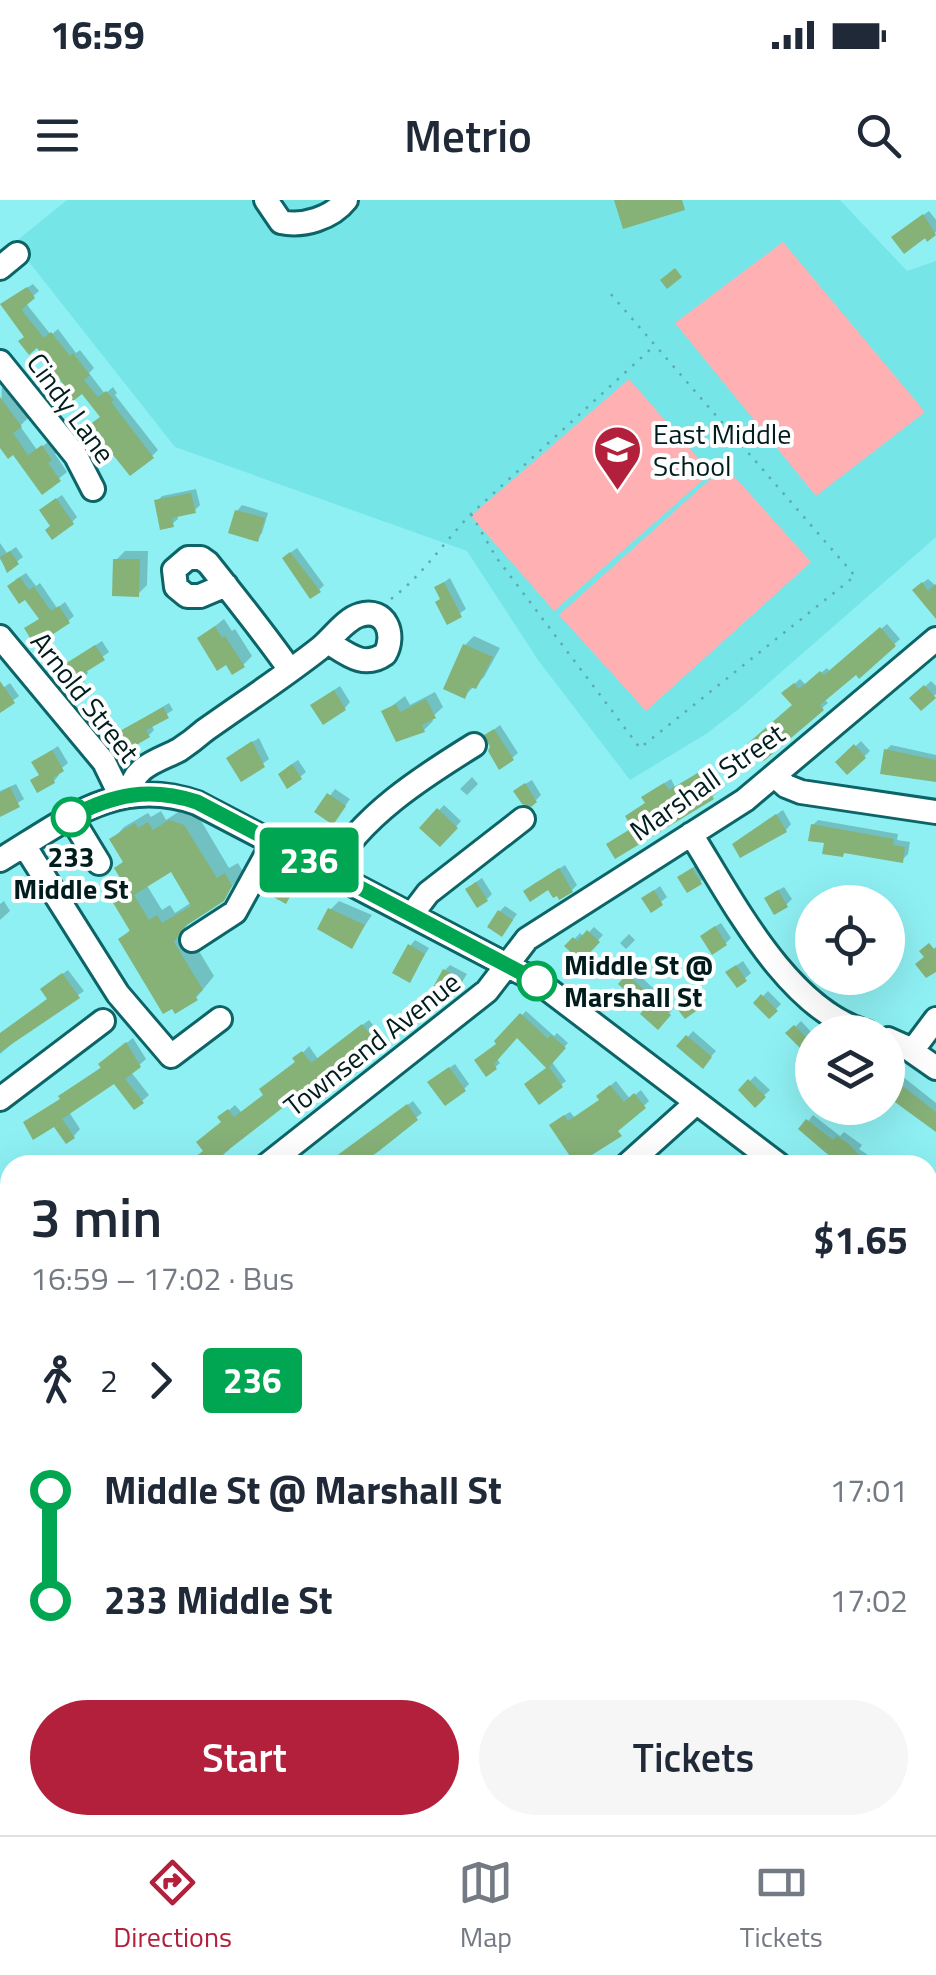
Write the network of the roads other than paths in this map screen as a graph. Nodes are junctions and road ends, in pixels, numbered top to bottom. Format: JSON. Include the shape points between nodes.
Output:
{"nodes":[{"id":1,"x":266,"y":200,"type":"edge"},
{"id":2,"x":346,"y":200,"type":"edge"},
{"id":3,"x":0,"y":362,"type":"edge"},
{"id":4,"x":92,"y":489,"type":"dead end"},
{"id":5,"x":226,"y":585,"type":"dead end"},
{"id":6,"x":0,"y":636,"type":"edge"},
{"id":7,"x":936,"y":639,"type":"edge"},
{"id":8,"x":328,"y":642,"type":"junction"},
{"id":9,"x":290,"y":670,"type":"junction"},
{"id":10,"x":474,"y":745,"type":"dead end"},
{"id":11,"x":180,"y":749,"type":"junction"},
{"id":12,"x":775,"y":776,"type":"junction"},
{"id":13,"x":125,"y":794,"type":"junction"},
{"id":14,"x":167,"y":794,"type":"junction"},
{"id":15,"x":936,"y":812,"type":"edge"},
{"id":16,"x":71,"y":817,"type":"junction"},
{"id":17,"x":523,"y":818,"type":"dead end"},
{"id":18,"x":692,"y":834,"type":"junction"},
{"id":19,"x":274,"y":841,"type":"junction"},
{"id":20,"x":24,"y":845,"type":"junction"},
{"id":21,"x":0,"y":860,"type":"edge"},
{"id":22,"x":99,"y":862,"type":"dead end"},
{"id":23,"x":331,"y":871,"type":"junction"},
{"id":24,"x":412,"y":914,"type":"junction"},
{"id":25,"x":192,"y":940,"type":"dead end"},
{"id":26,"x":507,"y":964,"type":"junction"},
{"id":27,"x":831,"y":1015,"type":"edge"},
{"id":28,"x":936,"y":1018,"type":"edge"},
{"id":29,"x":220,"y":1019,"type":"dead end"},
{"id":30,"x":102,"y":1021,"type":"dead end"},
{"id":31,"x":905,"y":1047,"type":"edge"},
{"id":32,"x":912,"y":1050,"type":"junction"},
{"id":33,"x":936,"y":1068,"type":"edge"},
{"id":34,"x":0,"y":1098,"type":"edge"},
{"id":35,"x":696,"y":1103,"type":"junction"},
{"id":36,"x":280,"y":1155,"type":"edge"},
{"id":37,"x":638,"y":1155,"type":"edge"},
{"id":38,"x":765,"y":1155,"type":"edge"}],
"edges":[{"from":1,"to":2,"type":"street","via":[[281,222],[292,224],[330,214]]},
{"from":3,"to":4,"type":"street","name":"Cindy Lane","via":[[76,456]]},
{"from":5,"to":9,"type":"street"},
{"from":6,"to":13,"type":"street","name":"Arnold Street"},
{"from":7,"to":12,"type":"street","name":"Marshall Street"},
{"from":8,"to":8,"type":"street","via":[[357,616],[378,616],[391,635],[379,659],[359,660]]},
{"from":8,"to":9,"type":"street"},
{"from":9,"to":11,"type":"street"},
{"from":10,"to":23,"type":"street","via":[[396,798]]},
{"from":11,"to":13,"type":"street","via":[[138,774]]},
{"from":11,"to":14,"type":"street","via":[[171,762]]},
{"from":12,"to":15,"type":"street","via":[[801,792]]},
{"from":12,"to":18,"type":"street","name":"Marshall Street"},
{"from":13,"to":14,"type":"street"},
{"from":13,"to":16,"type":"street"},
{"from":14,"to":19,"type":"street"},
{"from":16,"to":20,"type":"street"},
{"from":16,"to":22,"type":"street"},
{"from":17,"to":24,"type":"street","via":[[428,893]]},
{"from":18,"to":26,"type":"street","name":"Marshall Street","via":[[535,934]]},
{"from":18,"to":27,"type":"street","via":[[774,962]]},
{"from":19,"to":23,"type":"street"},
{"from":19,"to":25,"type":"street","via":[[235,912]]},
{"from":20,"to":21,"type":"street"},
{"from":20,"to":29,"type":"street","via":[[118,994],[172,1056]]},
{"from":23,"to":24,"type":"street"},
{"from":24,"to":26,"type":"street"},
{"from":26,"to":35,"type":"street","via":[[582,1011]]},
{"from":26,"to":36,"type":"street","name":"Townsend Avenue","via":[[486,991]]},
{"from":28,"to":32,"type":"street"},
{"from":30,"to":34,"type":"street"},
{"from":31,"to":32,"type":"street"},
{"from":32,"to":33,"type":"street"},
{"from":35,"to":37,"type":"street"},
{"from":35,"to":38,"type":"street"}]}
